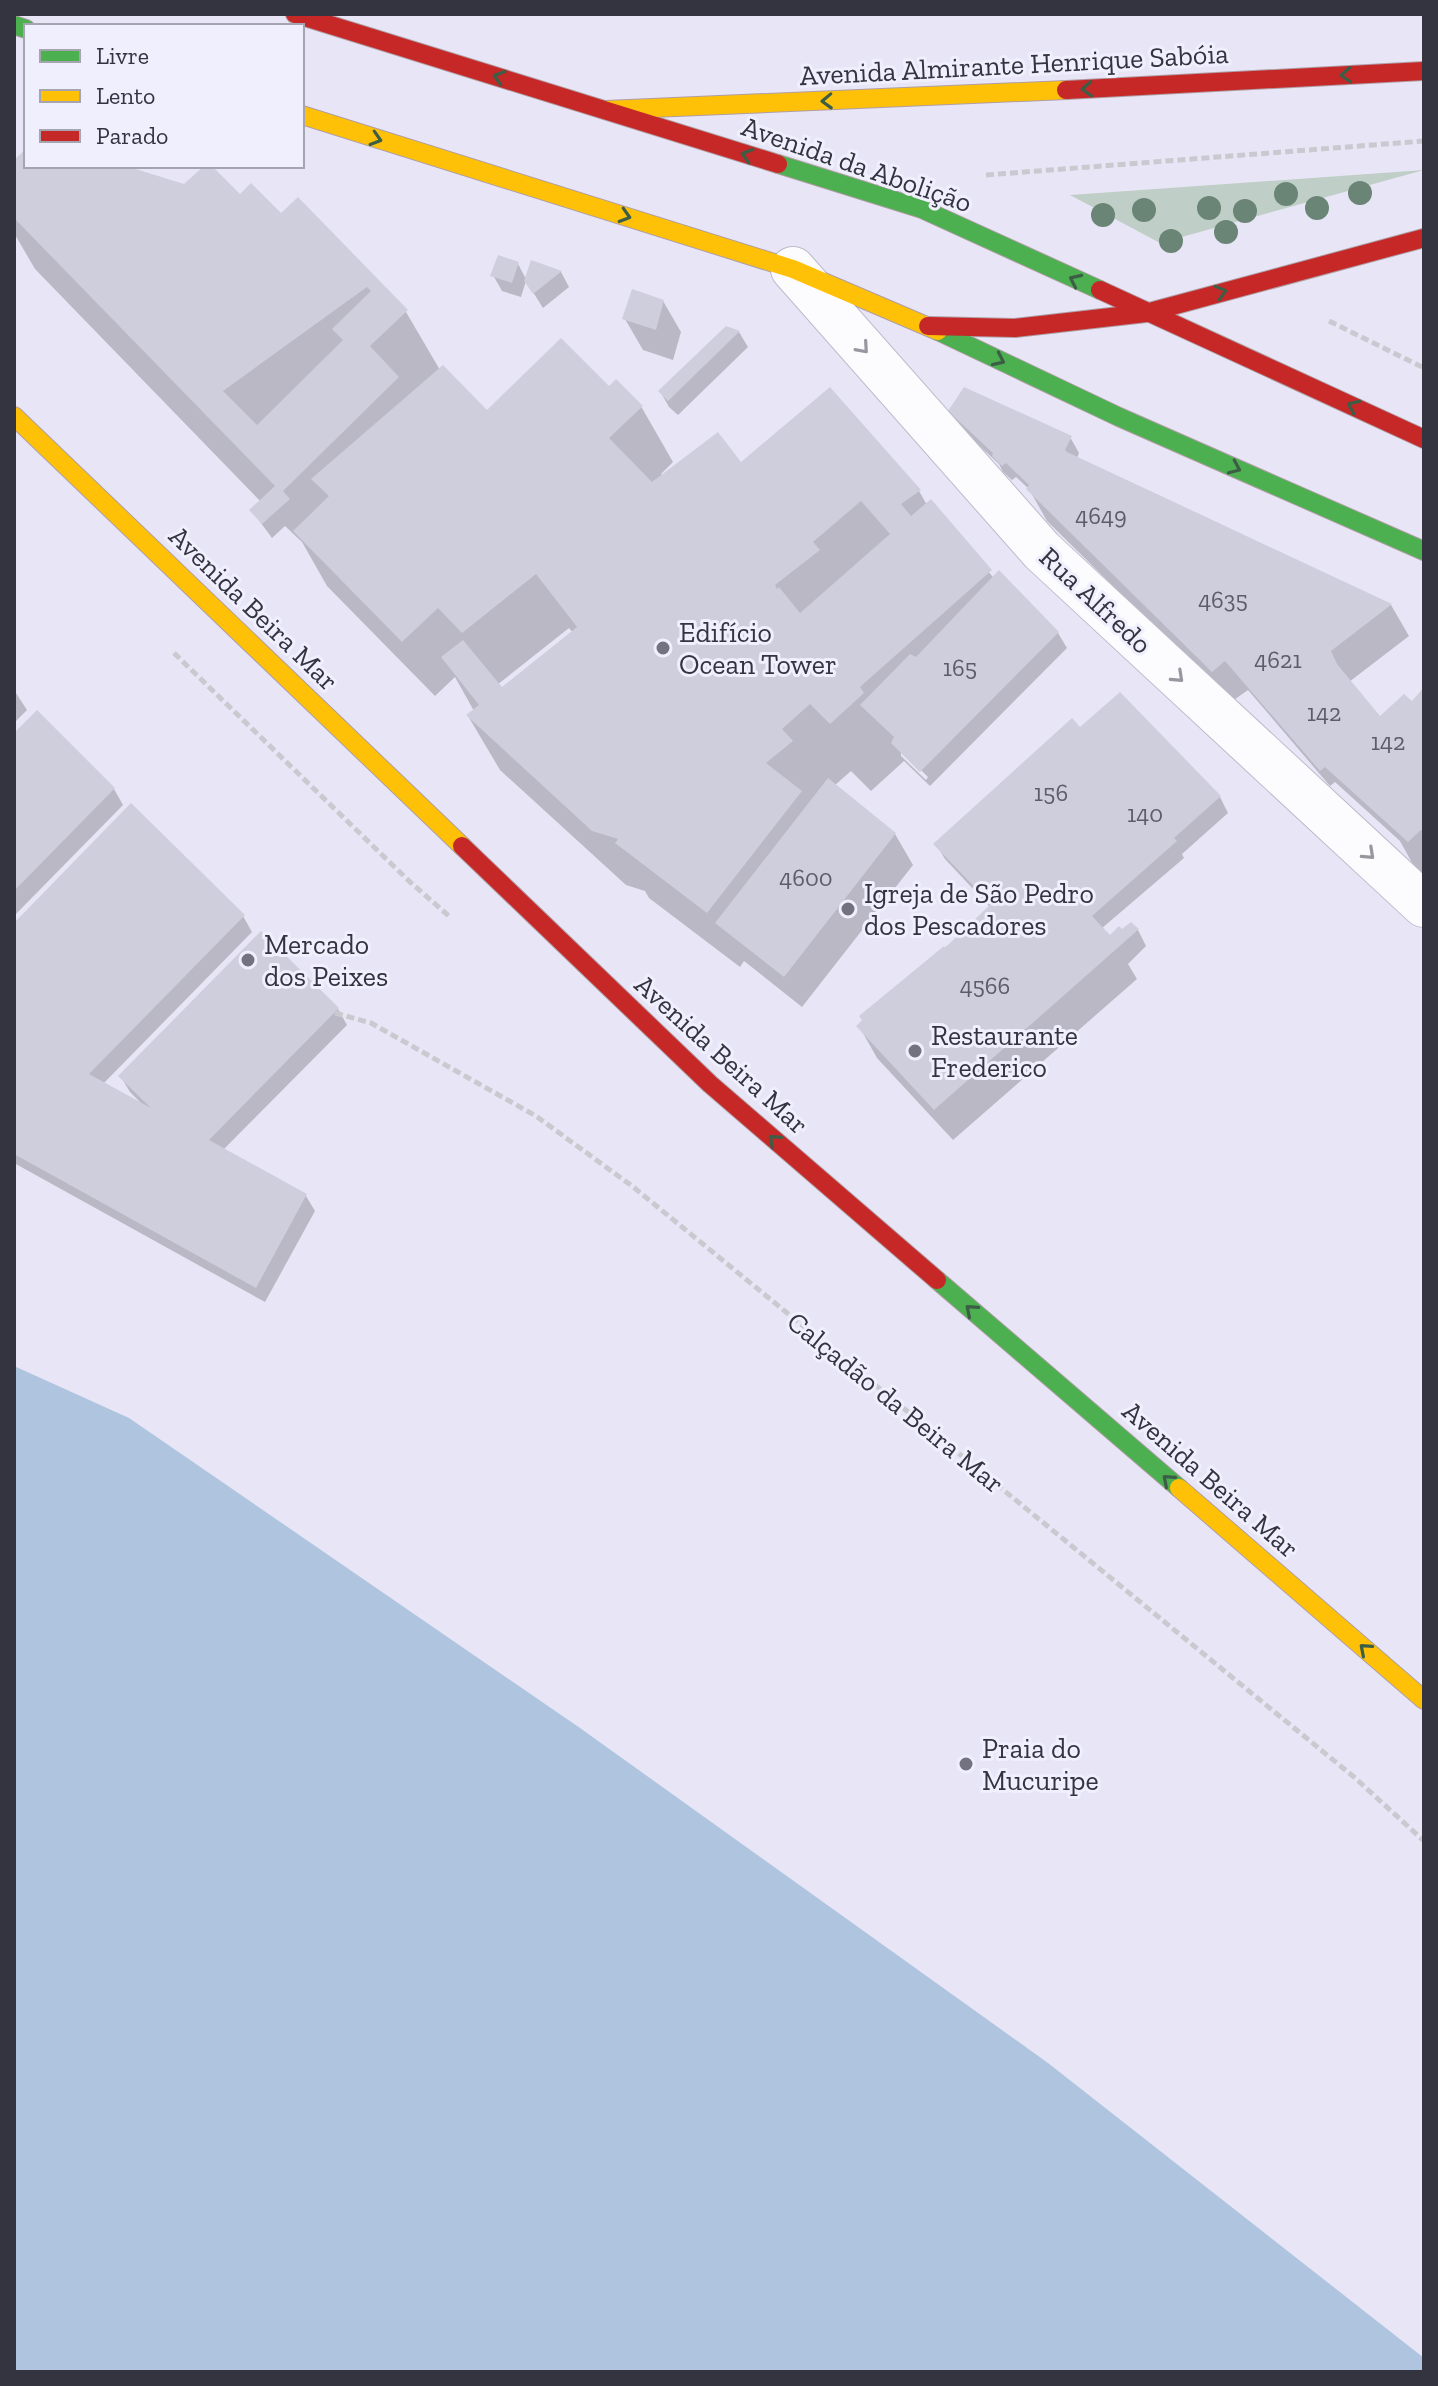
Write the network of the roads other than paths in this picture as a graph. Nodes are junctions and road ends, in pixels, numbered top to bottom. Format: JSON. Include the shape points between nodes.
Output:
{"nodes":[{"id":1,"x":295,"y":14,"type":"edge"},
{"id":2,"x":1424,"y":71,"type":"edge"},
{"id":3,"x":606,"y":110,"type":"junction"},
{"id":4,"x":304,"y":116,"type":"edge"},
{"id":5,"x":1424,"y":238,"type":"edge"},
{"id":6,"x":793,"y":269,"type":"junction"},
{"id":7,"x":1146,"y":313,"type":"junction"},
{"id":8,"x":928,"y":326,"type":"junction"},
{"id":9,"x":14,"y":416,"type":"edge"},
{"id":10,"x":1424,"y":439,"type":"edge"},
{"id":11,"x":1424,"y":551,"type":"edge"},
{"id":12,"x":1424,"y":905,"type":"edge"},
{"id":13,"x":1424,"y":1700,"type":"edge"}],
"edges":[{"from":3,"to":1,"type":"main road","name":"Avenida da Abolição","one_way":true},
{"from":2,"to":3,"type":"main road","name":"Avenida Almirante Henrique Sabóia","one_way":true},
{"from":7,"to":3,"type":"main road","name":"Avenida da Abolição","one_way":true,"via":[[922,209]]},
{"from":4,"to":6,"type":"main road","one_way":true},
{"from":7,"to":5,"type":"main road","one_way":true},
{"from":6,"to":8,"type":"main road"},
{"from":6,"to":12,"type":"street","name":"Rua Alfredo","one_way":true,"via":[[1042,551]]},
{"from":7,"to":8,"type":"main road","via":[[1015,328]]},
{"from":10,"to":7,"type":"main road","name":"Avenida da Abolição","one_way":true},
{"from":8,"to":11,"type":"main road","one_way":true},
{"from":13,"to":9,"type":"main road","name":"Avenida Beira Mar","one_way":true,"via":[[710,1084]]}]}
